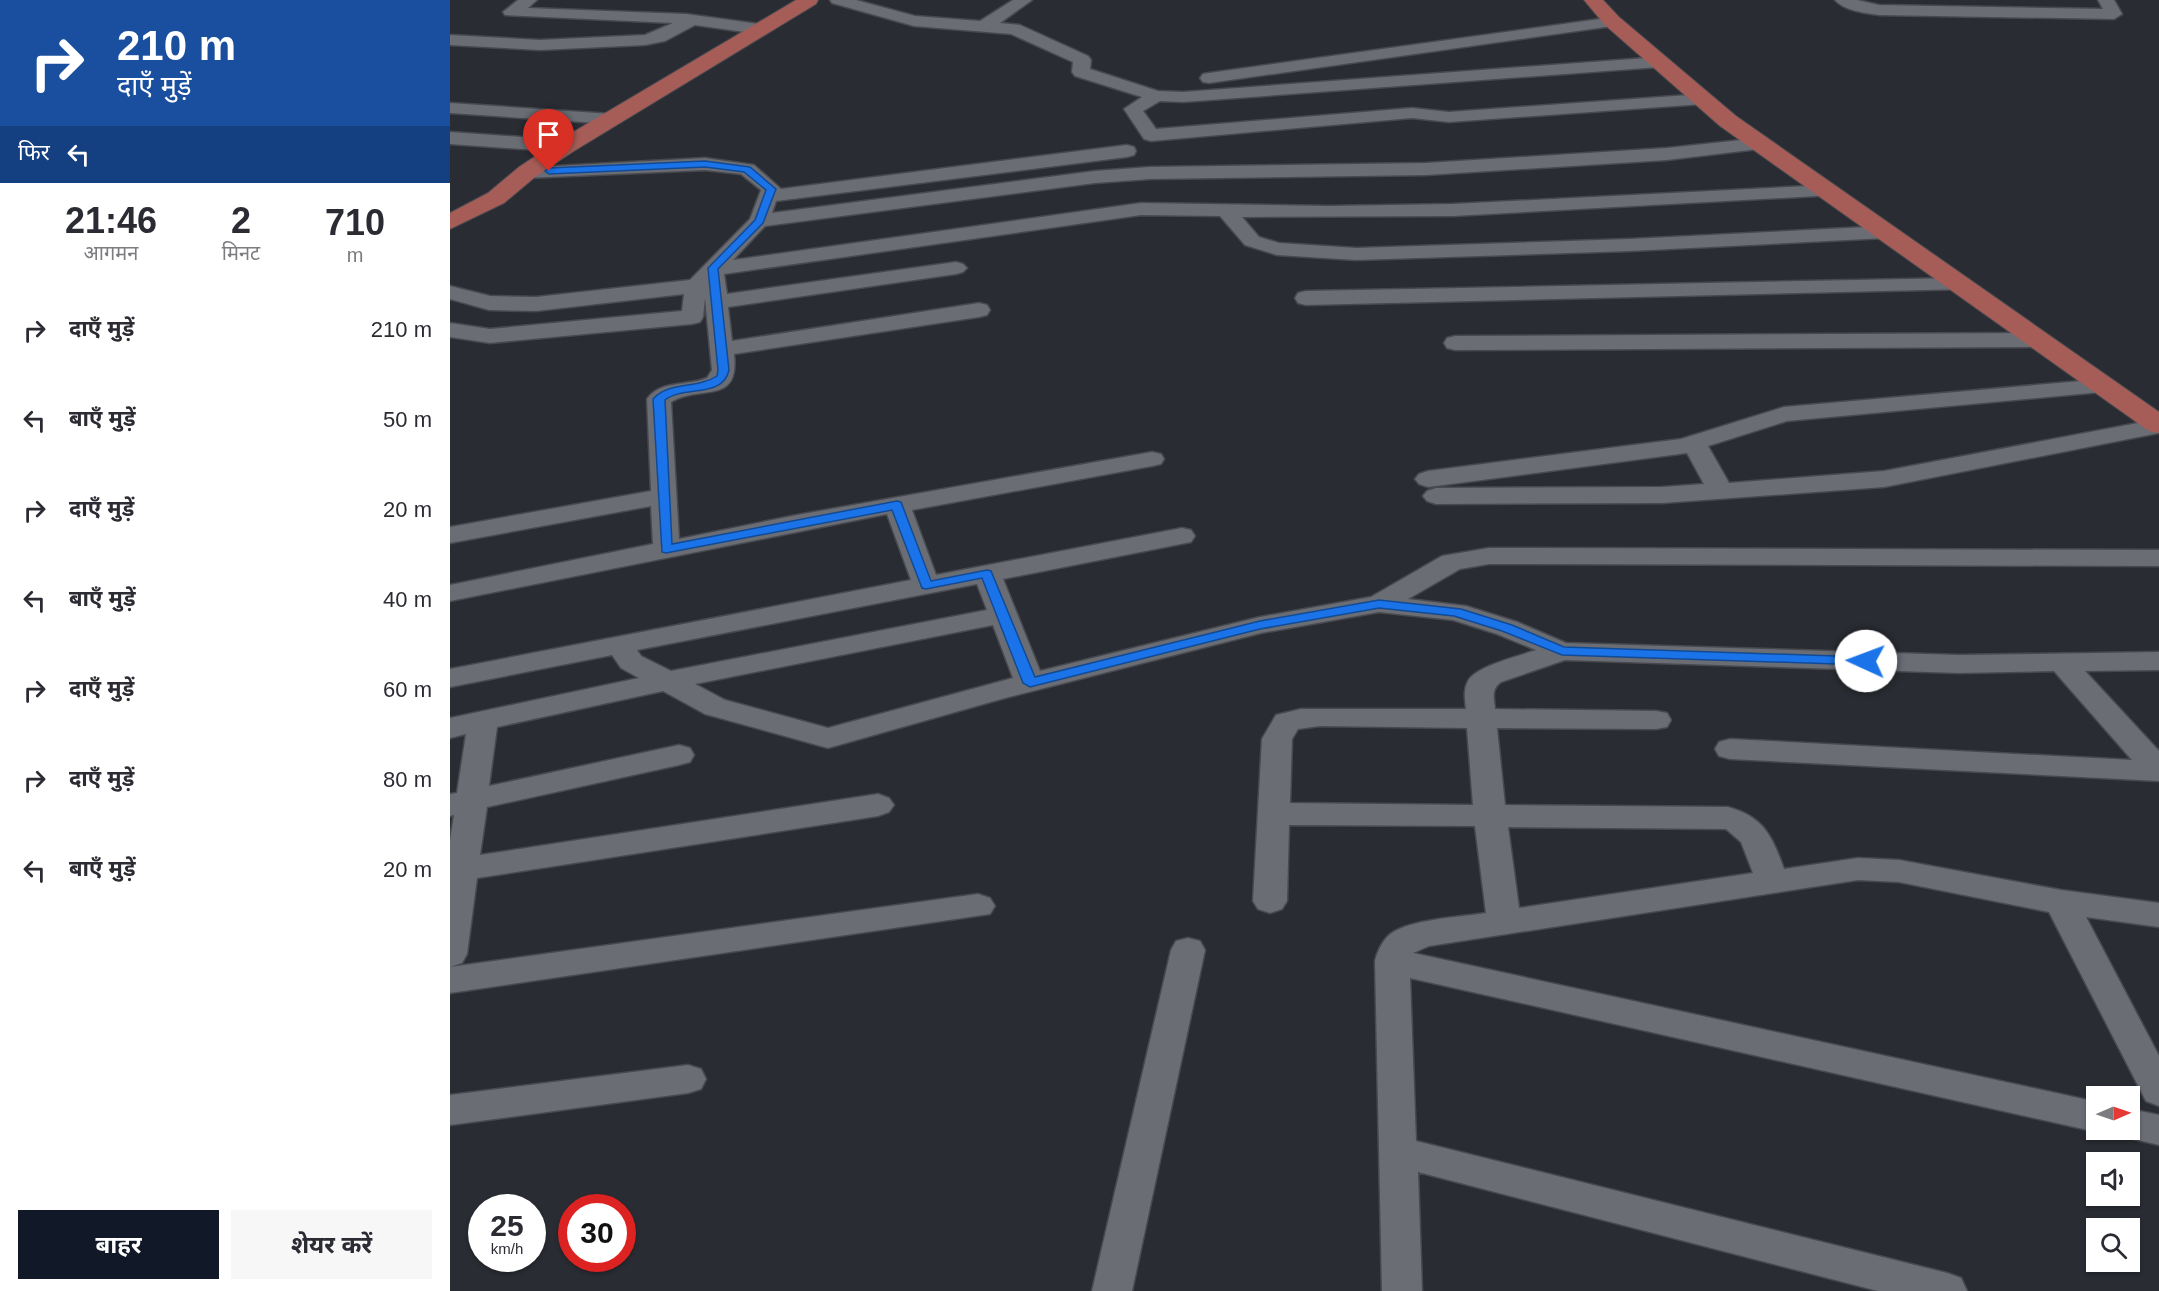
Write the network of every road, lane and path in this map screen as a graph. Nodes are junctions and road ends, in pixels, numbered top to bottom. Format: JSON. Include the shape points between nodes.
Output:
{"nodes":[{"id":1,"x":529,"y":0,"type":"edge"},
{"id":2,"x":838,"y":0,"type":"edge"},
{"id":3,"x":1024,"y":0,"type":"edge"},
{"id":4,"x":1593,"y":0,"type":"edge"},
{"id":5,"x":1843,"y":0,"type":"edge"},
{"id":6,"x":2106,"y":0,"type":"edge"},
{"id":7,"x":802,"y":4,"type":"edge"},
{"id":8,"x":915,"y":6,"type":"dead end"},
{"id":9,"x":896,"y":18,"type":"junction"},
{"id":10,"x":693,"y":19,"type":"junction"},
{"id":11,"x":1614,"y":22,"type":"junction"},
{"id":12,"x":985,"y":25,"type":"junction"},
{"id":13,"x":759,"y":29,"type":"junction"},
{"id":14,"x":450,"y":40,"type":"edge"},
{"id":15,"x":1426,"y":48,"type":"junction"},
{"id":16,"x":1660,"y":62,"type":"junction"},
{"id":17,"x":1448,"y":78,"type":"junction"},
{"id":18,"x":1133,"y":88,"type":"junction"},
{"id":19,"x":1157,"y":96,"type":"junction"},
{"id":20,"x":1703,"y":99,"type":"junction"},
{"id":21,"x":450,"y":108,"type":"edge"},
{"id":22,"x":612,"y":119,"type":"junction"},
{"id":23,"x":1180,"y":133,"type":"junction"},
{"id":24,"x":450,"y":138,"type":"edge"},
{"id":25,"x":1760,"y":144,"type":"junction"},
{"id":26,"x":566,"y":146,"type":"junction"},
{"id":27,"x":1127,"y":151,"type":"dead end"},
{"id":28,"x":974,"y":170,"type":"junction"},
{"id":29,"x":527,"y":172,"type":"junction"},
{"id":30,"x":1188,"y":172,"type":"junction"},
{"id":31,"x":985,"y":191,"type":"junction"},
{"id":32,"x":1828,"y":191,"type":"junction"},
{"id":33,"x":769,"y":196,"type":"junction"},
{"id":34,"x":1226,"y":210,"type":"junction"},
{"id":35,"x":1453,"y":210,"type":"junction"},
{"id":36,"x":759,"y":221,"type":"junction"},
{"id":37,"x":450,"y":222,"type":"edge"},
{"id":38,"x":1004,"y":227,"type":"junction"},
{"id":39,"x":1886,"y":232,"type":"junction"},
{"id":40,"x":1474,"y":250,"type":"junction"},
{"id":41,"x":713,"y":268,"type":"junction"},
{"id":42,"x":956,"y":268,"type":"dead end"},
{"id":43,"x":1960,"y":284,"type":"junction"},
{"id":44,"x":696,"y":286,"type":"junction"},
{"id":45,"x":450,"y":292,"type":"edge"},
{"id":46,"x":1306,"y":298,"type":"dead end"},
{"id":47,"x":716,"y":302,"type":"junction"},
{"id":48,"x":979,"y":310,"type":"dead end"},
{"id":49,"x":450,"y":330,"type":"edge"},
{"id":50,"x":2039,"y":340,"type":"junction"},
{"id":51,"x":1455,"y":343,"type":"dead end"},
{"id":52,"x":722,"y":349,"type":"junction"},
{"id":53,"x":2104,"y":386,"type":"junction"},
{"id":54,"x":2159,"y":426,"type":"edge"},
{"id":55,"x":1694,"y":444,"type":"junction"},
{"id":56,"x":1152,"y":459,"type":"dead end"},
{"id":57,"x":1721,"y":491,"type":"junction"},
{"id":58,"x":664,"y":496,"type":"junction"},
{"id":59,"x":897,"y":505,"type":"junction"},
{"id":60,"x":450,"y":536,"type":"edge"},
{"id":61,"x":1182,"y":536,"type":"dead end"},
{"id":62,"x":666,"y":549,"type":"junction"},
{"id":63,"x":2159,"y":558,"type":"edge"},
{"id":64,"x":987,"y":574,"type":"junction"},
{"id":65,"x":926,"y":585,"type":"junction"},
{"id":66,"x":450,"y":593,"type":"edge"},
{"id":67,"x":1379,"y":604,"type":"junction"},
{"id":68,"x":1004,"y":615,"type":"junction"},
{"id":69,"x":619,"y":645,"type":"junction"},
{"id":70,"x":1562,"y":651,"type":"junction"},
{"id":71,"x":2159,"y":662,"type":"edge"},
{"id":72,"x":2062,"y":663,"type":"junction"},
{"id":73,"x":450,"y":678,"type":"edge"},
{"id":74,"x":667,"y":681,"type":"junction"},
{"id":75,"x":1030,"y":683,"type":"junction"},
{"id":76,"x":1482,"y":719,"type":"junction"},
{"id":77,"x":1656,"y":720,"type":"dead end"},
{"id":78,"x":483,"y":721,"type":"junction"},
{"id":79,"x":450,"y":728,"type":"edge"},
{"id":80,"x":1730,"y":749,"type":"dead end"},
{"id":81,"x":679,"y":755,"type":"dead end"},
{"id":82,"x":2159,"y":771,"type":"edge"},
{"id":83,"x":461,"y":803,"type":"edge"},
{"id":84,"x":878,"y":805,"type":"dead end"},
{"id":85,"x":1274,"y":814,"type":"junction"},
{"id":86,"x":1490,"y":815,"type":"junction"},
{"id":87,"x":456,"y":870,"type":"edge"},
{"id":88,"x":1773,"y":880,"type":"junction"},
{"id":89,"x":1270,"y":901,"type":"dead end"},
{"id":90,"x":2061,"y":902,"type":"junction"},
{"id":91,"x":978,"y":906,"type":"dead end"},
{"id":92,"x":2159,"y":915,"type":"edge"},
{"id":93,"x":1504,"y":922,"type":"junction"},
{"id":94,"x":1188,"y":950,"type":"dead end"},
{"id":95,"x":450,"y":954,"type":"edge"},
{"id":96,"x":1392,"y":961,"type":"junction"},
{"id":97,"x":450,"y":980,"type":"edge"},
{"id":98,"x":688,"y":1079,"type":"dead end"},
{"id":99,"x":2159,"y":1091,"type":"edge"},
{"id":100,"x":450,"y":1110,"type":"edge"},
{"id":101,"x":2086,"y":1115,"type":"edge"},
{"id":102,"x":2140,"y":1126,"type":"edge"},
{"id":103,"x":2159,"y":1130,"type":"edge"},
{"id":104,"x":1400,"y":1152,"type":"junction"},
{"id":105,"x":1112,"y":1291,"type":"edge"},
{"id":106,"x":1402,"y":1291,"type":"edge"},
{"id":107,"x":1947,"y":1291,"type":"edge"}],
"edges":[{"from":1,"to":10,"type":"street","via":[[511,12]]},
{"from":2,"to":9,"type":"street"},
{"from":3,"to":12,"type":"street"},
{"from":4,"to":11,"type":"main road"},
{"from":5,"to":6,"type":"street","via":[[1879,10],[2114,14]]},
{"from":7,"to":13,"type":"main road"},
{"from":8,"to":9,"type":"street"},
{"from":9,"to":12,"type":"street"},
{"from":10,"to":13,"type":"street"},
{"from":10,"to":14,"type":"street","via":[[645,40],[572,45]]},
{"from":11,"to":15,"type":"street"},
{"from":11,"to":16,"type":"main road"},
{"from":12,"to":18,"type":"street","via":[[1014,29],[1082,60],[1080,72]]},
{"from":13,"to":22,"type":"main road"},
{"from":15,"to":17,"type":"street"},
{"from":15,"to":18,"type":"street"},
{"from":16,"to":17,"type":"street"},
{"from":16,"to":20,"type":"main road"},
{"from":17,"to":19,"type":"street"},
{"from":18,"to":19,"type":"street"},
{"from":19,"to":23,"type":"street","via":[[1132,109],[1151,135]]},
{"from":20,"to":23,"type":"street","via":[[1449,117],[1412,113]]},
{"from":20,"to":25,"type":"main road"},
{"from":21,"to":22,"type":"street"},
{"from":22,"to":26,"type":"main road"},
{"from":23,"to":30,"type":"street"},
{"from":24,"to":26,"type":"street"},
{"from":25,"to":30,"type":"street","via":[[1667,154],[1426,169]]},
{"from":25,"to":32,"type":"main road"},
{"from":26,"to":29,"type":"main road"},
{"from":27,"to":28,"type":"street"},
{"from":28,"to":31,"type":"street"},
{"from":28,"to":33,"type":"street"},
{"from":29,"to":33,"type":"street","via":[[705,164],[747,169],[771,189]]},
{"from":29,"to":37,"type":"main road","via":[[496,198]]},
{"from":30,"to":31,"type":"street","via":[[1095,177]]},
{"from":31,"to":36,"type":"street"},
{"from":31,"to":38,"type":"street"},
{"from":32,"to":35,"type":"street"},
{"from":32,"to":39,"type":"main road"},
{"from":33,"to":36,"type":"street"},
{"from":34,"to":35,"type":"street"},
{"from":34,"to":38,"type":"street","via":[[1141,208]]},
{"from":34,"to":40,"type":"street","via":[[1252,241],[1277,249],[1356,254]]},
{"from":35,"to":40,"type":"street"},
{"from":36,"to":41,"type":"street"},
{"from":38,"to":41,"type":"street"},
{"from":39,"to":40,"type":"street"},
{"from":39,"to":43,"type":"main road"},
{"from":41,"to":44,"type":"street"},
{"from":41,"to":47,"type":"street"},
{"from":42,"to":47,"type":"street"},
{"from":43,"to":46,"type":"street"},
{"from":43,"to":50,"type":"main road"},
{"from":44,"to":45,"type":"street","via":[[536,304],[489,303]]},
{"from":44,"to":49,"type":"street","via":[[692,317],[490,336]]},
{"from":47,"to":52,"type":"street"},
{"from":48,"to":52,"type":"street"},
{"from":50,"to":51,"type":"street"},
{"from":50,"to":53,"type":"main road"},
{"from":52,"to":58,"type":"street","via":[[724,370],[719,382],[659,399]]},
{"from":53,"to":54,"type":"main road"},
{"from":53,"to":55,"type":"street","via":[[1784,414]]},
{"from":54,"to":57,"type":"street","via":[[1905,477]]},
{"from":55,"to":57,"type":"street"},
{"from":55,"to":57,"type":"street","via":[[1432,488],[1662,495]]},
{"from":56,"to":59,"type":"street"},
{"from":58,"to":60,"type":"street"},
{"from":58,"to":62,"type":"street"},
{"from":59,"to":62,"type":"street"},
{"from":59,"to":65,"type":"street"},
{"from":61,"to":64,"type":"street"},
{"from":62,"to":66,"type":"street"},
{"from":63,"to":67,"type":"street","via":[[1489,556],[1452,562]]},
{"from":64,"to":65,"type":"street"},
{"from":64,"to":68,"type":"street"},
{"from":65,"to":69,"type":"street"},
{"from":67,"to":70,"type":"street","via":[[1456,612]]},
{"from":67,"to":75,"type":"street","via":[[1260,625]]},
{"from":68,"to":74,"type":"street"},
{"from":68,"to":75,"type":"street"},
{"from":69,"to":73,"type":"street"},
{"from":69,"to":74,"type":"street","via":[[631,662]]},
{"from":70,"to":72,"type":"street","via":[[1959,664]]},
{"from":70,"to":76,"type":"street","via":[[1482,682]]},
{"from":71,"to":72,"type":"street"},
{"from":72,"to":82,"type":"street"},
{"from":74,"to":75,"type":"street","via":[[715,706],[828,738]]},
{"from":74,"to":78,"type":"street"},
{"from":76,"to":77,"type":"street"},
{"from":76,"to":85,"type":"street","via":[[1320,717],[1287,723],[1276,739]]},
{"from":76,"to":86,"type":"street"},
{"from":78,"to":79,"type":"street"},
{"from":78,"to":83,"type":"street"},
{"from":80,"to":82,"type":"street"},
{"from":81,"to":83,"type":"street"},
{"from":83,"to":87,"type":"street"},
{"from":84,"to":87,"type":"street"},
{"from":85,"to":86,"type":"street"},
{"from":85,"to":89,"type":"street"},
{"from":86,"to":88,"type":"street","via":[[1738,820],[1753,833]]},
{"from":86,"to":93,"type":"street"},
{"from":87,"to":95,"type":"street"},
{"from":88,"to":90,"type":"street","via":[[1839,870],[1877,869]]},
{"from":88,"to":93,"type":"street"},
{"from":90,"to":92,"type":"street"},
{"from":90,"to":99,"type":"street"},
{"from":91,"to":97,"type":"street"},
{"from":93,"to":96,"type":"street","via":[[1415,936],[1402,941]]},
{"from":94,"to":105,"type":"street"},
{"from":96,"to":101,"type":"street"},
{"from":96,"to":104,"type":"street"},
{"from":98,"to":100,"type":"street"},
{"from":102,"to":103,"type":"street"},
{"from":104,"to":106,"type":"street"},
{"from":104,"to":107,"type":"street"}]}
